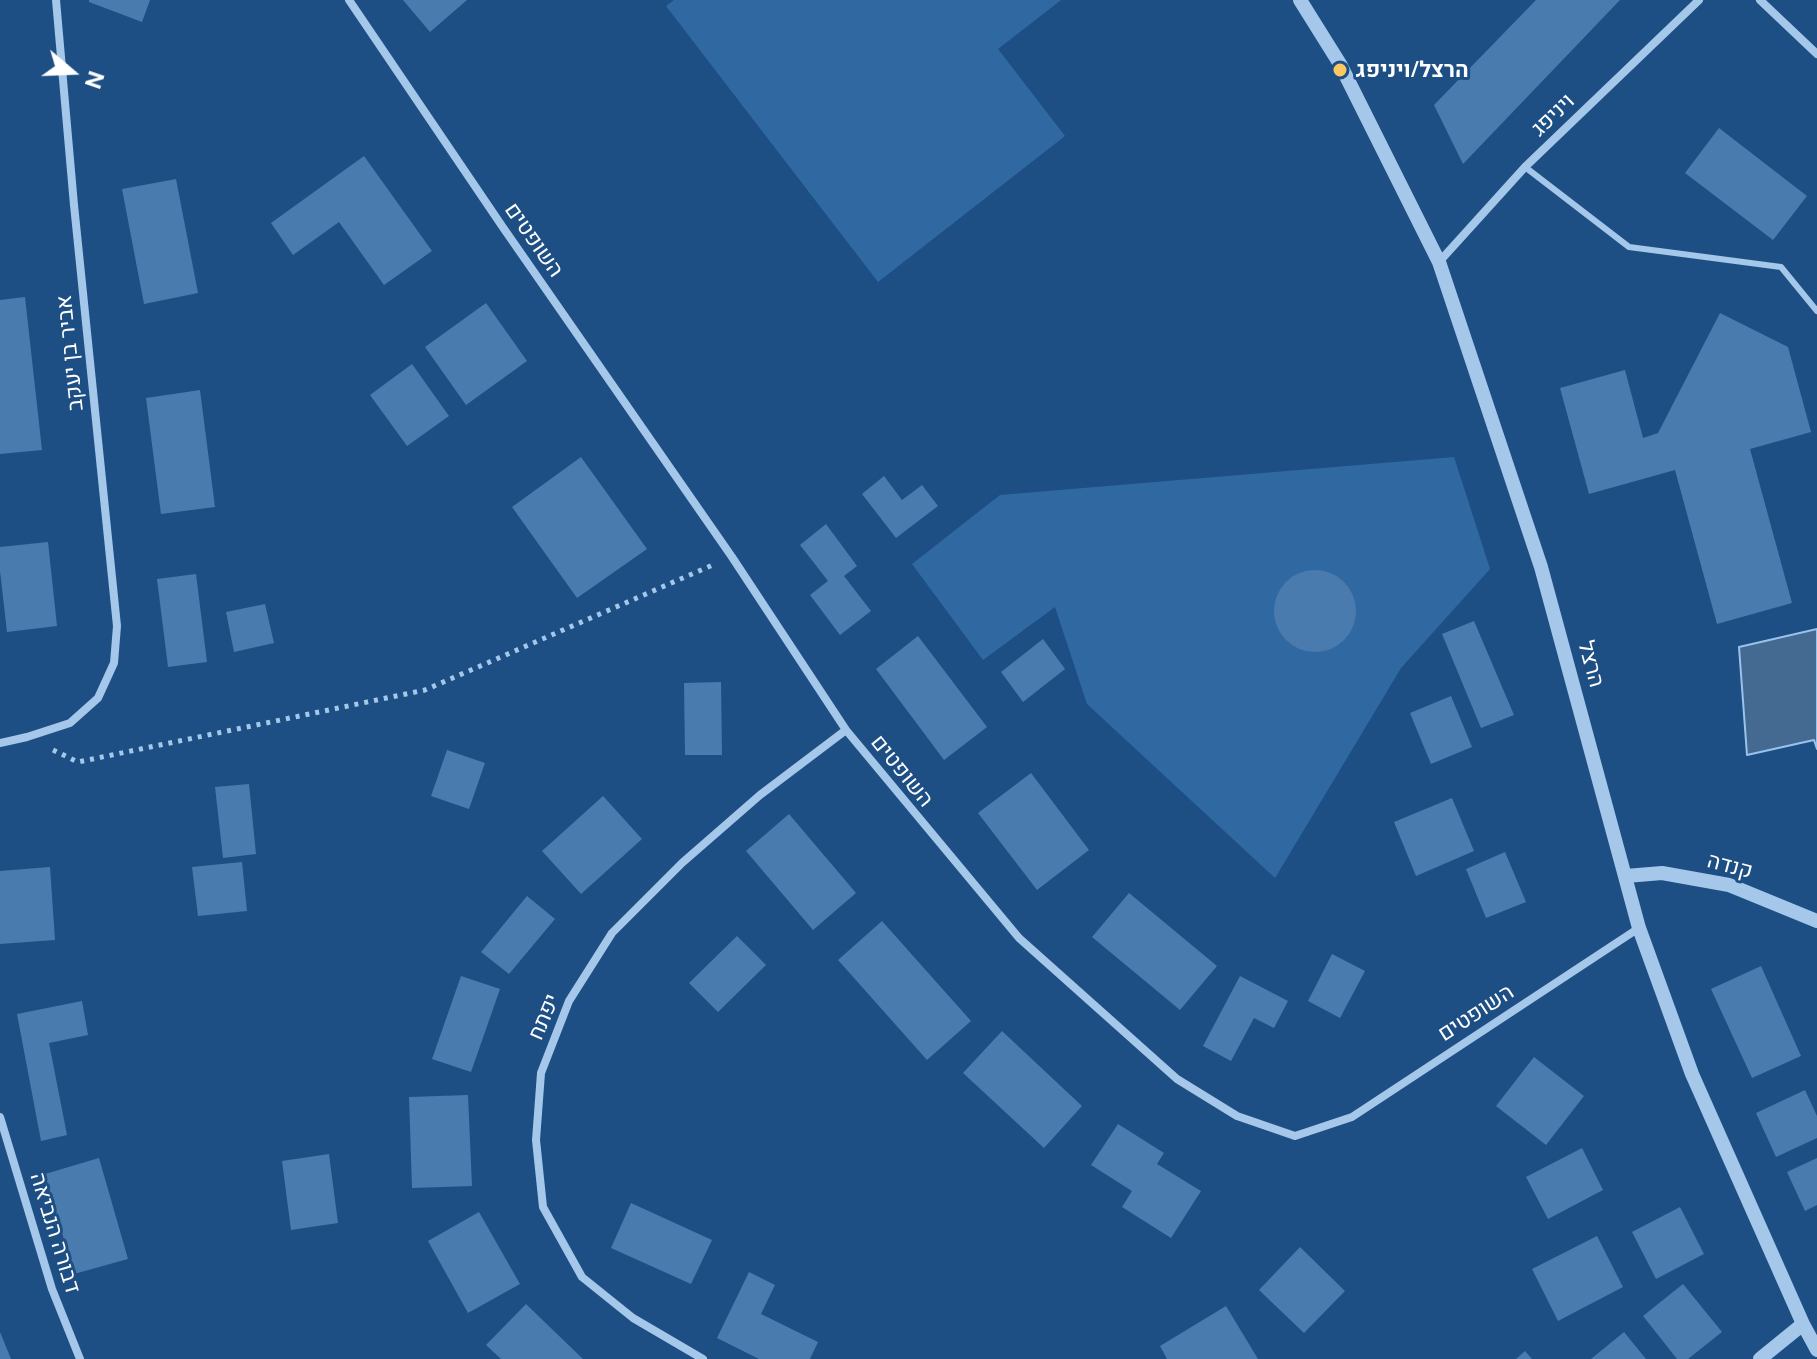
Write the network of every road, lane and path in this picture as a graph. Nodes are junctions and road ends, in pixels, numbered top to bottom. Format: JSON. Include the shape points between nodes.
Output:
{"nodes":[{"id":1,"x":56,"y":0,"type":"edge"},
{"id":2,"x":349,"y":0,"type":"edge"},
{"id":3,"x":1300,"y":0,"type":"edge"},
{"id":4,"x":1699,"y":0,"type":"edge"},
{"id":5,"x":1760,"y":0,"type":"edge"},
{"id":6,"x":1817,"y":54,"type":"edge"},
{"id":7,"x":1525,"y":167,"type":"junction"},
{"id":8,"x":1439,"y":262,"type":"junction"},
{"id":9,"x":1817,"y":311,"type":"edge"},
{"id":10,"x":732,"y":557,"type":"junction"},
{"id":11,"x":846,"y":730,"type":"junction"},
{"id":12,"x":27,"y":737,"type":"junction"},
{"id":13,"x":1,"y":744,"type":"edge"},
{"id":14,"x":1626,"y":876,"type":"junction"},
{"id":15,"x":1817,"y":921,"type":"edge"},
{"id":16,"x":1639,"y":928,"type":"junction"},
{"id":17,"x":0,"y":1117,"type":"edge"},
{"id":18,"x":1803,"y":1324,"type":"junction"},
{"id":19,"x":1817,"y":1350,"type":"edge"},
{"id":20,"x":80,"y":1359,"type":"edge"},
{"id":21,"x":703,"y":1359,"type":"edge"},
{"id":22,"x":1760,"y":1359,"type":"edge"}],
"edges":[{"from":1,"to":12,"type":"street","name":"אביר בן יעקב","via":[[117,626],[114,663],[98,698],[70,723]]},
{"from":2,"to":10,"type":"street","name":"השופטים"},
{"from":3,"to":8,"type":"street","name":"הרצל","via":[[1340,64]]},
{"from":4,"to":7,"type":"street","name":"ויניפג"},
{"from":5,"to":6,"type":"street"},
{"from":7,"to":8,"type":"street","name":"ויניפג"},
{"from":7,"to":9,"type":"lane","via":[[1629,247],[1781,267]]},
{"from":8,"to":14,"type":"street","name":"הרצל","via":[[1541,567]]},
{"from":10,"to":11,"type":"street","name":"השופטים"},
{"from":10,"to":12,"type":"path","via":[[425,690],[78,762]]},
{"from":11,"to":16,"type":"street","name":"השופטים","via":[[1019,938],[1177,1079],[1237,1116],[1295,1136],[1352,1117]]},
{"from":11,"to":21,"type":"street","name":"יפתח","via":[[760,795],[612,933],[569,1001],[541,1073],[536,1140],[543,1207],[582,1277],[633,1318]]},
{"from":12,"to":13,"type":"street"},
{"from":14,"to":15,"type":"street","name":"קנדה","via":[[1662,873],[1729,885]]},
{"from":14,"to":16,"type":"street","name":"הרצל"},
{"from":16,"to":18,"type":"street","name":"הרצל","via":[[1692,1074]]},
{"from":17,"to":20,"type":"street","name":"דבורה הנביאה","via":[[52,1289]]},
{"from":18,"to":19,"type":"street","name":"הרצל"},
{"from":18,"to":22,"type":"street"}]}
